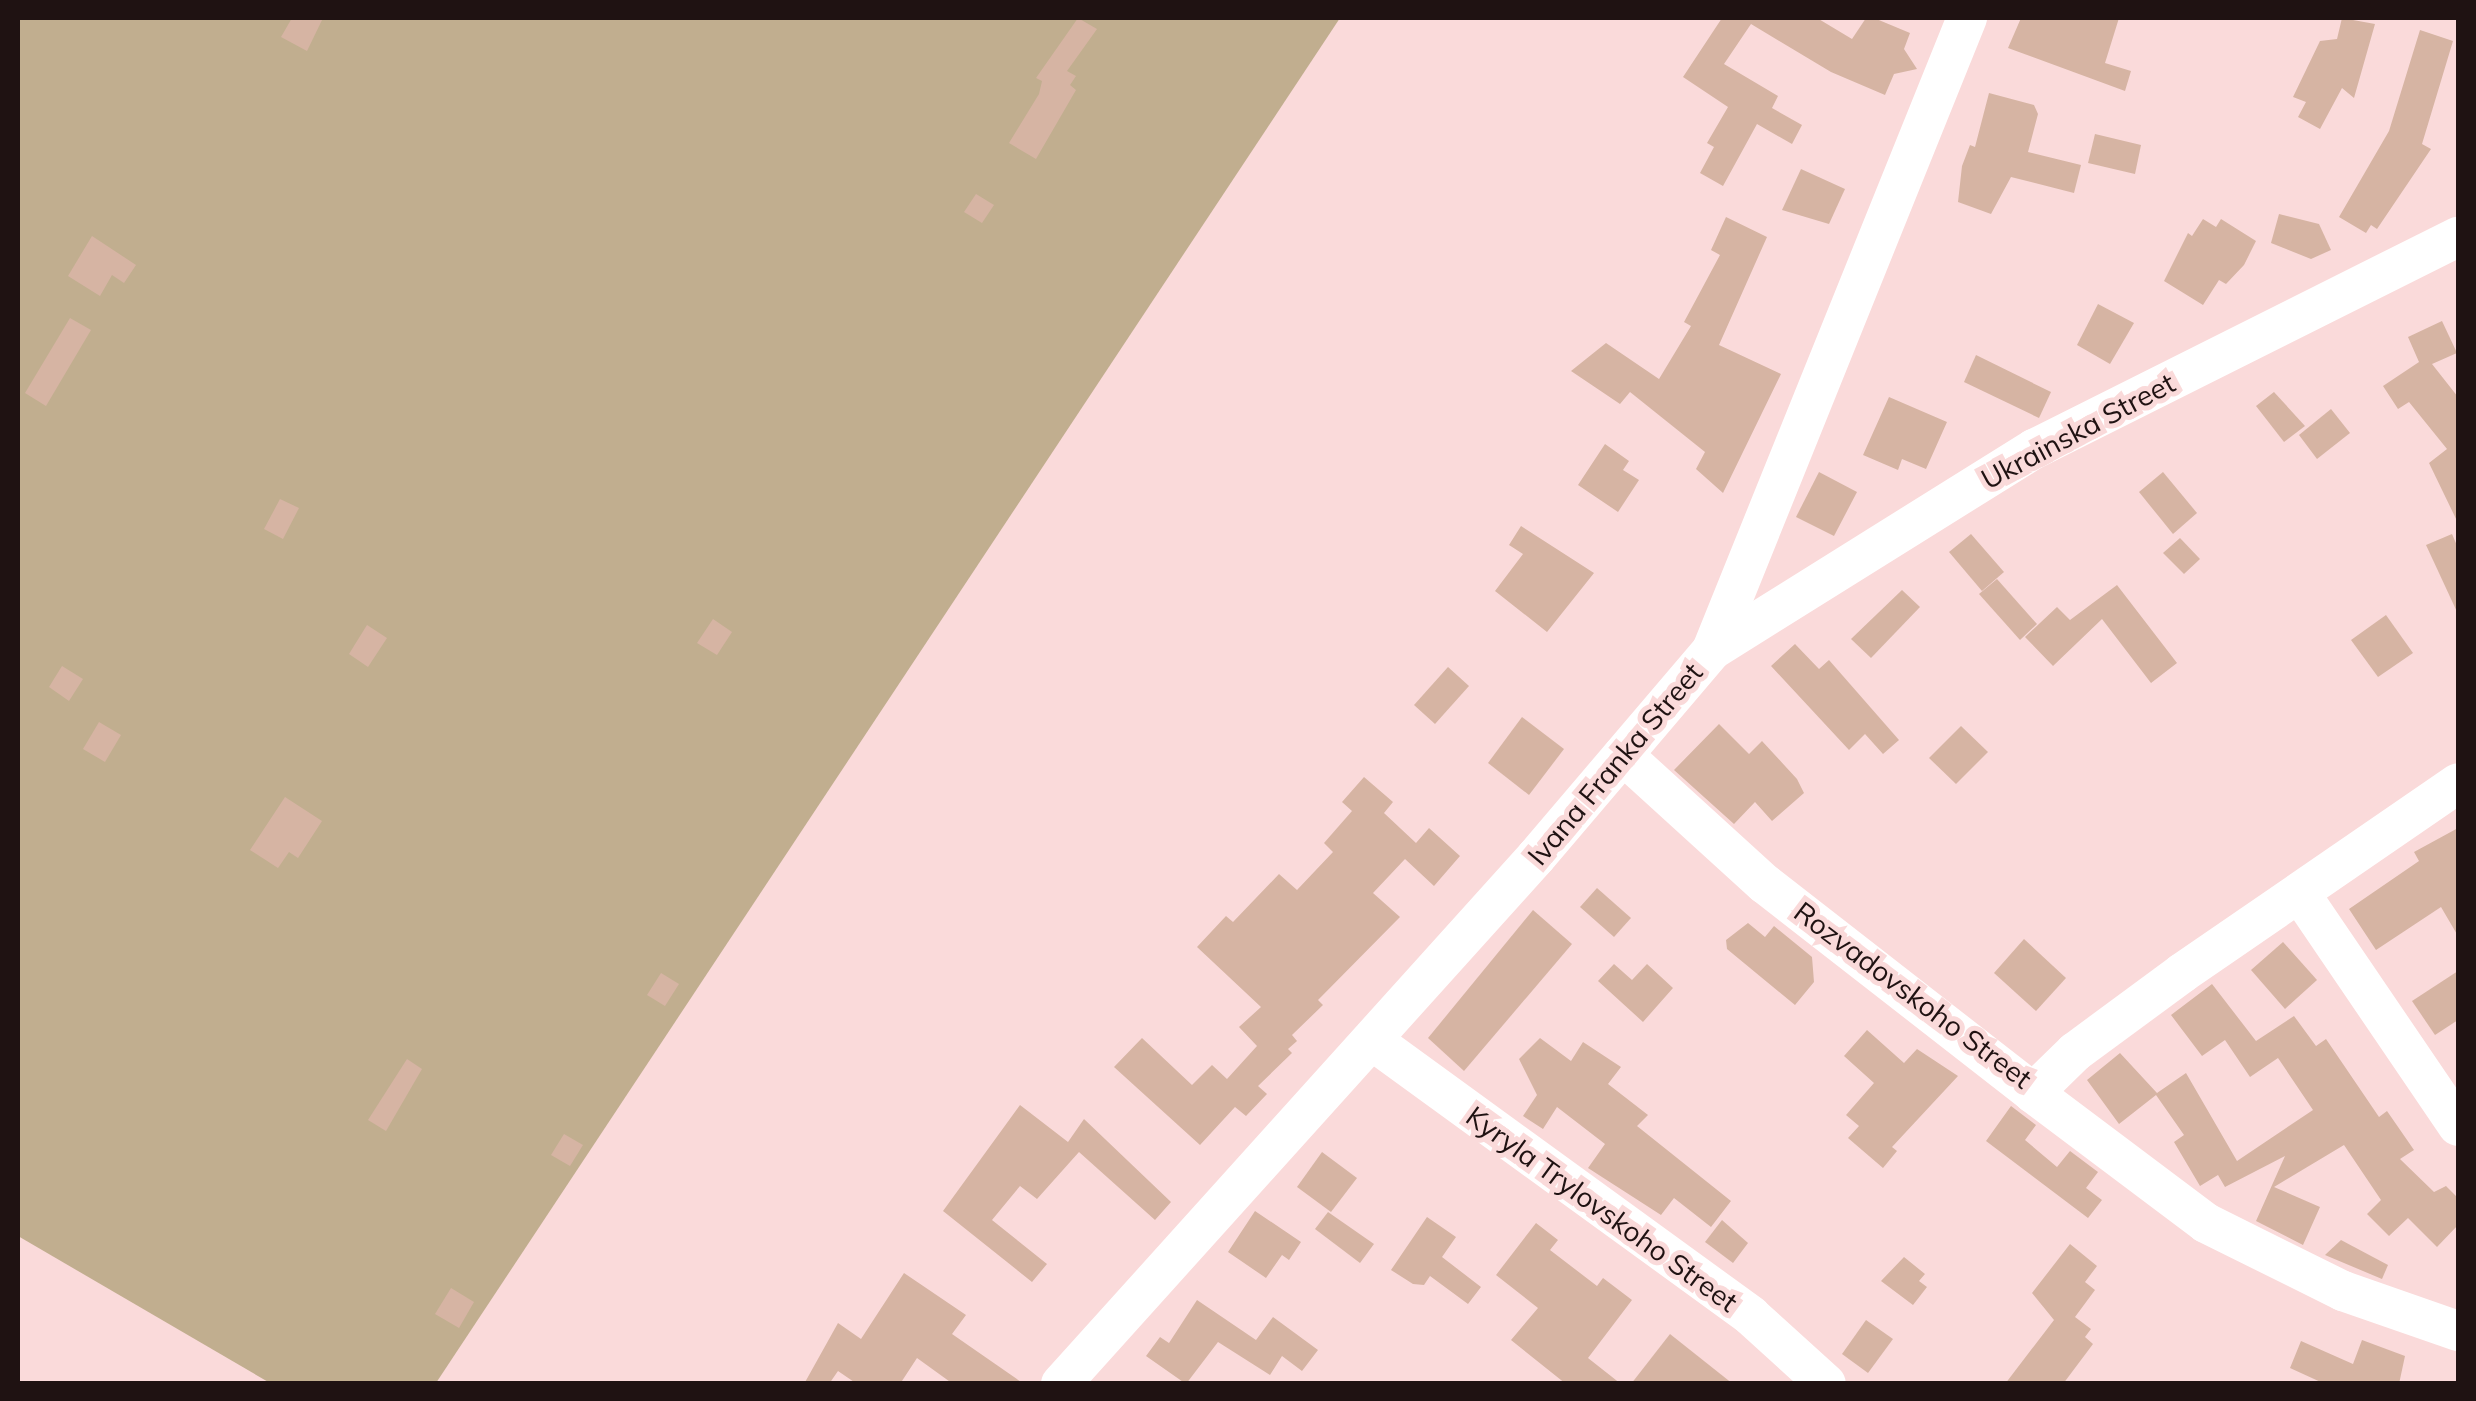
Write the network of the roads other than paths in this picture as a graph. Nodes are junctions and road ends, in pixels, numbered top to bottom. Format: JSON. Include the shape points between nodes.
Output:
{"nodes":[{"id":1,"x":1966,"y":18,"type":"edge"},
{"id":2,"x":2457,"y":234,"type":"edge"},
{"id":3,"x":1712,"y":650,"type":"junction"},
{"id":4,"x":1623,"y":755,"type":"junction"},
{"id":5,"x":2458,"y":783,"type":"edge"},
{"id":6,"x":2301,"y":895,"type":"junction"},
{"id":7,"x":1372,"y":1040,"type":"junction"},
{"id":8,"x":2033,"y":1093,"type":"junction"},
{"id":9,"x":2458,"y":1126,"type":"edge"},
{"id":10,"x":2458,"y":1331,"type":"edge"},
{"id":11,"x":1061,"y":1384,"type":"edge"},
{"id":12,"x":1826,"y":1384,"type":"edge"}],
"edges":[{"from":1,"to":3,"type":"street","name":"Ivana Franka Street"},
{"from":2,"to":3,"type":"street","name":"Ukrainska Street","via":[[2034,449]]},
{"from":3,"to":4,"type":"street","name":"Ivana Franka Street"},
{"from":4,"to":7,"type":"street","name":"Ivana Franka Street"},
{"from":4,"to":8,"type":"street","name":"Rozvadovskoho Street","via":[[1765,884]]},
{"from":5,"to":6,"type":"street","name":"Rozvadovskoho Street"},
{"from":6,"to":8,"type":"street","name":"Rozvadovskoho Street","via":[[2122,1017]]},
{"from":6,"to":9,"type":"street"},
{"from":7,"to":11,"type":"street","name":"Ivana Franka Street"},
{"from":7,"to":12,"type":"street","name":"Kyryla Trylovskoho Street","via":[[1751,1316]]},
{"from":8,"to":10,"type":"street","via":[[2206,1224],[2343,1292]]}]}
